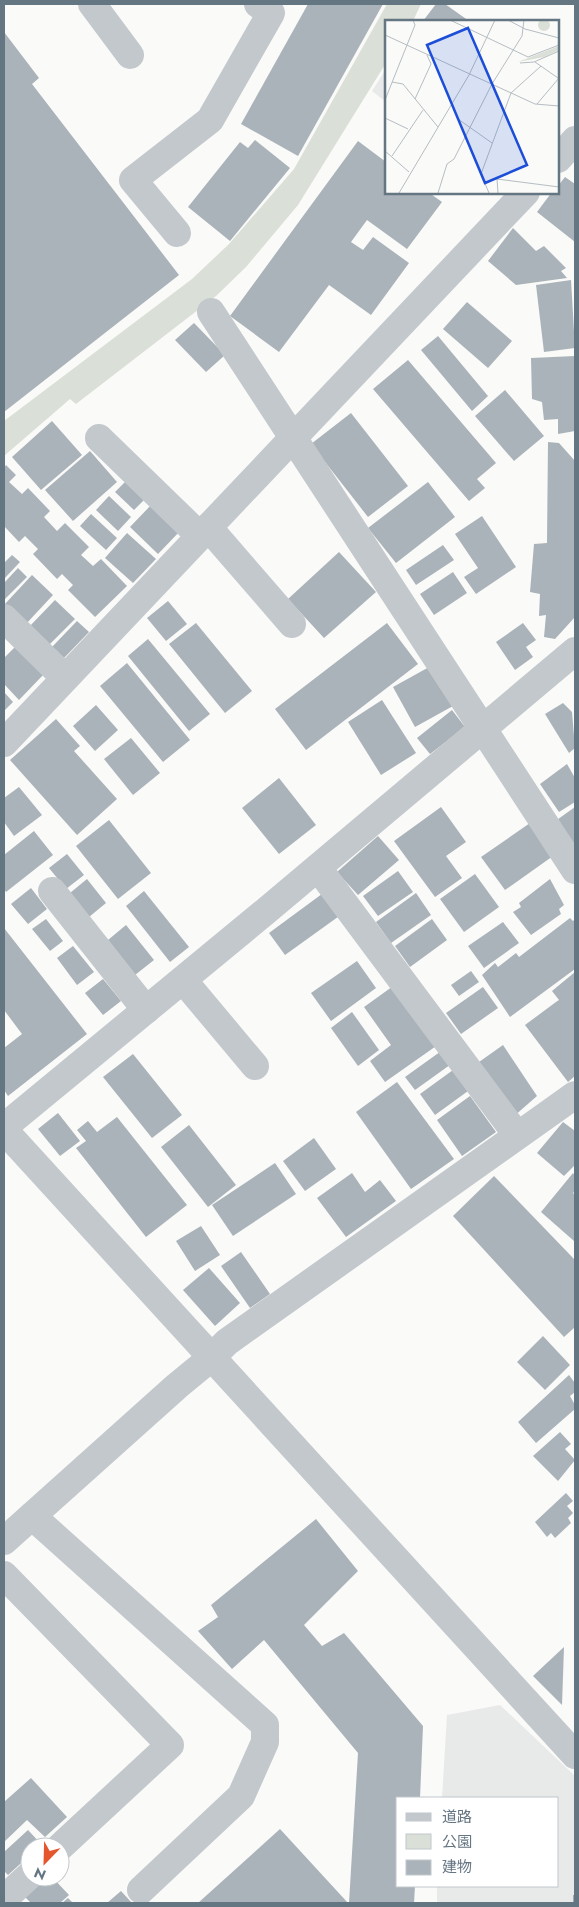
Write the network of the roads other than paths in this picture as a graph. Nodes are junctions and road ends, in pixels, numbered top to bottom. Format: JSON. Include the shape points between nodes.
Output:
{"nodes":[{"id":1,"x":92,"y":4,"type":"edge"},
{"id":2,"x":258,"y":4,"type":"edge"},
{"id":3,"x":130,"y":55,"type":"dead end"},
{"id":4,"x":575,"y":140,"type":"edge"},
{"id":5,"x":559,"y":158,"type":"edge"},
{"id":6,"x":524,"y":194,"type":"edge"},
{"id":7,"x":176,"y":233,"type":"dead end"},
{"id":8,"x":211,"y":312,"type":"dead end"},
{"id":9,"x":98,"y":438,"type":"dead end"},
{"id":10,"x":294,"y":438,"type":"junction"},
{"id":11,"x":204,"y":532,"type":"junction"},
{"id":12,"x":4,"y":618,"type":"edge"},
{"id":13,"x":292,"y":624,"type":"dead end"},
{"id":14,"x":575,"y":650,"type":"edge"},
{"id":15,"x":65,"y":678,"type":"junction"},
{"id":16,"x":484,"y":728,"type":"junction"},
{"id":17,"x":4,"y":743,"type":"edge"},
{"id":18,"x":318,"y":868,"type":"junction"},
{"id":19,"x":575,"y":870,"type":"edge"},
{"id":20,"x":52,"y":891,"type":"dead end"},
{"id":21,"x":183,"y":980,"type":"junction"},
{"id":22,"x":146,"y":1010,"type":"junction"},
{"id":23,"x":255,"y":1066,"type":"dead end"},
{"id":24,"x":575,"y":1095,"type":"edge"},
{"id":25,"x":4,"y":1128,"type":"edge"},
{"id":26,"x":517,"y":1135,"type":"junction"},
{"id":27,"x":211,"y":1358,"type":"junction"},
{"id":28,"x":32,"y":1516,"type":"junction"},
{"id":29,"x":4,"y":1541,"type":"edge"},
{"id":30,"x":4,"y":1574,"type":"edge"},
{"id":31,"x":575,"y":1755,"type":"edge"},
{"id":32,"x":70,"y":1838,"type":"edge"},
{"id":33,"x":20,"y":1885,"type":"edge"},
{"id":34,"x":141,"y":1890,"type":"dead end"},
{"id":35,"x":6,"y":1900,"type":"edge"}],
"edges":[{"from":1,"to":3,"type":"street"},
{"from":2,"to":7,"type":"street","via":[[271,13],[210,120],[133,180]]},
{"from":4,"to":5,"type":"street"},
{"from":6,"to":10,"type":"street"},
{"from":8,"to":10,"type":"street"},
{"from":9,"to":11,"type":"street"},
{"from":10,"to":11,"type":"street"},
{"from":10,"to":16,"type":"street"},
{"from":11,"to":13,"type":"street"},
{"from":11,"to":15,"type":"street"},
{"from":12,"to":15,"type":"street"},
{"from":14,"to":16,"type":"street"},
{"from":15,"to":17,"type":"street"},
{"from":16,"to":18,"type":"street"},
{"from":16,"to":19,"type":"street"},
{"from":18,"to":21,"type":"street"},
{"from":18,"to":26,"type":"street"},
{"from":20,"to":22,"type":"street"},
{"from":21,"to":22,"type":"street"},
{"from":21,"to":23,"type":"street"},
{"from":22,"to":25,"type":"street"},
{"from":24,"to":26,"type":"street"},
{"from":25,"to":27,"type":"street"},
{"from":26,"to":27,"type":"street","via":[[227,1342]]},
{"from":27,"to":28,"type":"street"},
{"from":27,"to":31,"type":"street"},
{"from":28,"to":29,"type":"street"},
{"from":28,"to":34,"type":"street","via":[[265,1725],[265,1742],[241,1796]]},
{"from":30,"to":32,"type":"street","via":[[170,1745]]},
{"from":33,"to":35,"type":"street"}]}
